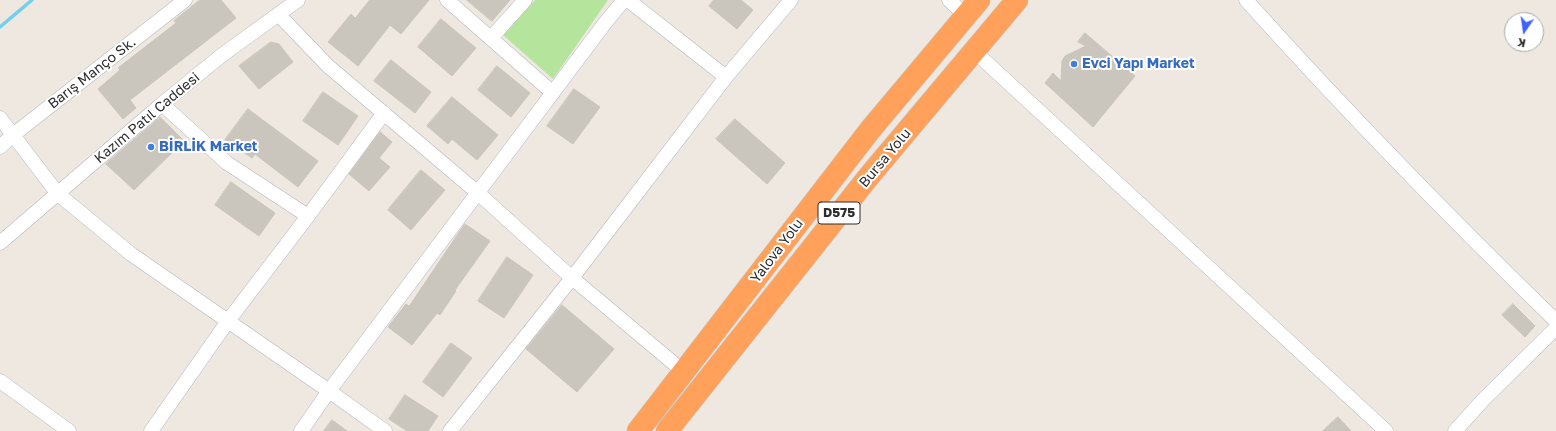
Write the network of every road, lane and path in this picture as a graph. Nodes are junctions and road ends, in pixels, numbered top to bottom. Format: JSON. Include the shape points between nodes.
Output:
{"nodes":[{"id":1,"x":185,"y":0,"type":"edge"},
{"id":2,"x":298,"y":0,"type":"edge"},
{"id":3,"x":447,"y":0,"type":"edge"},
{"id":4,"x":525,"y":0,"type":"edge"},
{"id":5,"x":624,"y":0,"type":"edge"},
{"id":6,"x":628,"y":0,"type":"edge"},
{"id":7,"x":791,"y":0,"type":"edge"},
{"id":8,"x":949,"y":0,"type":"edge"},
{"id":9,"x":1017,"y":0,"type":"edge"},
{"id":10,"x":1246,"y":0,"type":"edge"},
{"id":11,"x":973,"y":8,"type":"edge"},
{"id":12,"x":279,"y":15,"type":"junction"},
{"id":13,"x":490,"y":38,"type":"junction"},
{"id":14,"x":974,"y":51,"type":"junction"},
{"id":15,"x":726,"y":77,"type":"junction"},
{"id":16,"x":553,"y":93,"type":"junction"},
{"id":17,"x":162,"y":104,"type":"junction"},
{"id":18,"x":384,"y":113,"type":"junction"},
{"id":19,"x":0,"y":118,"type":"edge"},
{"id":20,"x":13,"y":135,"type":"junction"},
{"id":21,"x":0,"y":147,"type":"edge"},
{"id":22,"x":478,"y":193,"type":"junction"},
{"id":23,"x":58,"y":194,"type":"junction"},
{"id":24,"x":308,"y":216,"type":"junction"},
{"id":25,"x":0,"y":243,"type":"edge"},
{"id":26,"x":572,"y":278,"type":"junction"},
{"id":27,"x":228,"y":321,"type":"junction"},
{"id":28,"x":1556,"y":321,"type":"edge"},
{"id":29,"x":1556,"y":328,"type":"edge"},
{"id":30,"x":684,"y":372,"type":"junction"},
{"id":31,"x":0,"y":381,"type":"edge"},
{"id":32,"x":329,"y":390,"type":"junction"},
{"id":33,"x":68,"y":431,"type":"edge"},
{"id":34,"x":151,"y":431,"type":"edge"},
{"id":35,"x":301,"y":431,"type":"edge"},
{"id":36,"x":385,"y":431,"type":"edge"},
{"id":37,"x":450,"y":431,"type":"edge"},
{"id":38,"x":638,"y":431,"type":"edge"},
{"id":39,"x":667,"y":431,"type":"edge"},
{"id":40,"x":1386,"y":431,"type":"edge"},
{"id":41,"x":1455,"y":431,"type":"edge"}],
"edges":[{"from":1,"to":20,"type":"street","name":"Barış Manço Sk."},
{"from":2,"to":12,"type":"street","name":"Kazım Patıl Caddesi"},
{"from":3,"to":13,"type":"street"},
{"from":4,"to":13,"type":"street"},
{"from":5,"to":16,"type":"street"},
{"from":6,"to":15,"type":"street"},
{"from":7,"to":15,"type":"street"},
{"from":8,"to":11,"type":"street"},
{"from":9,"to":14,"type":"highway","name":"Bursa Yolu","number":"D575"},
{"from":10,"to":28,"type":"street","via":[[1305,66]]},
{"from":11,"to":30,"type":"highway","name":"Yalova Yolu","number":"D575","via":[[870,130]]},
{"from":12,"to":17,"type":"street","name":"Kazım Patıl Caddesi","via":[[222,55]]},
{"from":12,"to":18,"type":"street","via":[[328,66]]},
{"from":13,"to":16,"type":"street"},
{"from":14,"to":39,"type":"highway","name":"Bursa Yolu","number":"D575","via":[[870,175]]},
{"from":14,"to":40,"type":"street"},
{"from":15,"to":26,"type":"street"},
{"from":16,"to":22,"type":"street"},
{"from":17,"to":23,"type":"street","name":"Kazım Patıl Caddesi"},
{"from":17,"to":24,"type":"street","via":[[227,163]]},
{"from":18,"to":22,"type":"street"},
{"from":18,"to":24,"type":"street"},
{"from":19,"to":20,"type":"street"},
{"from":20,"to":21,"type":"street","name":"Barış Manço Sk."},
{"from":20,"to":23,"type":"street"},
{"from":22,"to":26,"type":"street"},
{"from":22,"to":32,"type":"street"},
{"from":23,"to":25,"type":"street","name":"Kazım Patıl Caddesi"},
{"from":23,"to":27,"type":"street","via":[[131,254]]},
{"from":24,"to":27,"type":"street"},
{"from":26,"to":30,"type":"street"},
{"from":26,"to":37,"type":"street"},
{"from":27,"to":32,"type":"street"},
{"from":27,"to":34,"type":"street"},
{"from":29,"to":41,"type":"street"},
{"from":30,"to":38,"type":"highway","name":"Yalova Yolu","number":"D575"},
{"from":31,"to":33,"type":"street"},
{"from":32,"to":35,"type":"street"},
{"from":32,"to":36,"type":"street"}]}
